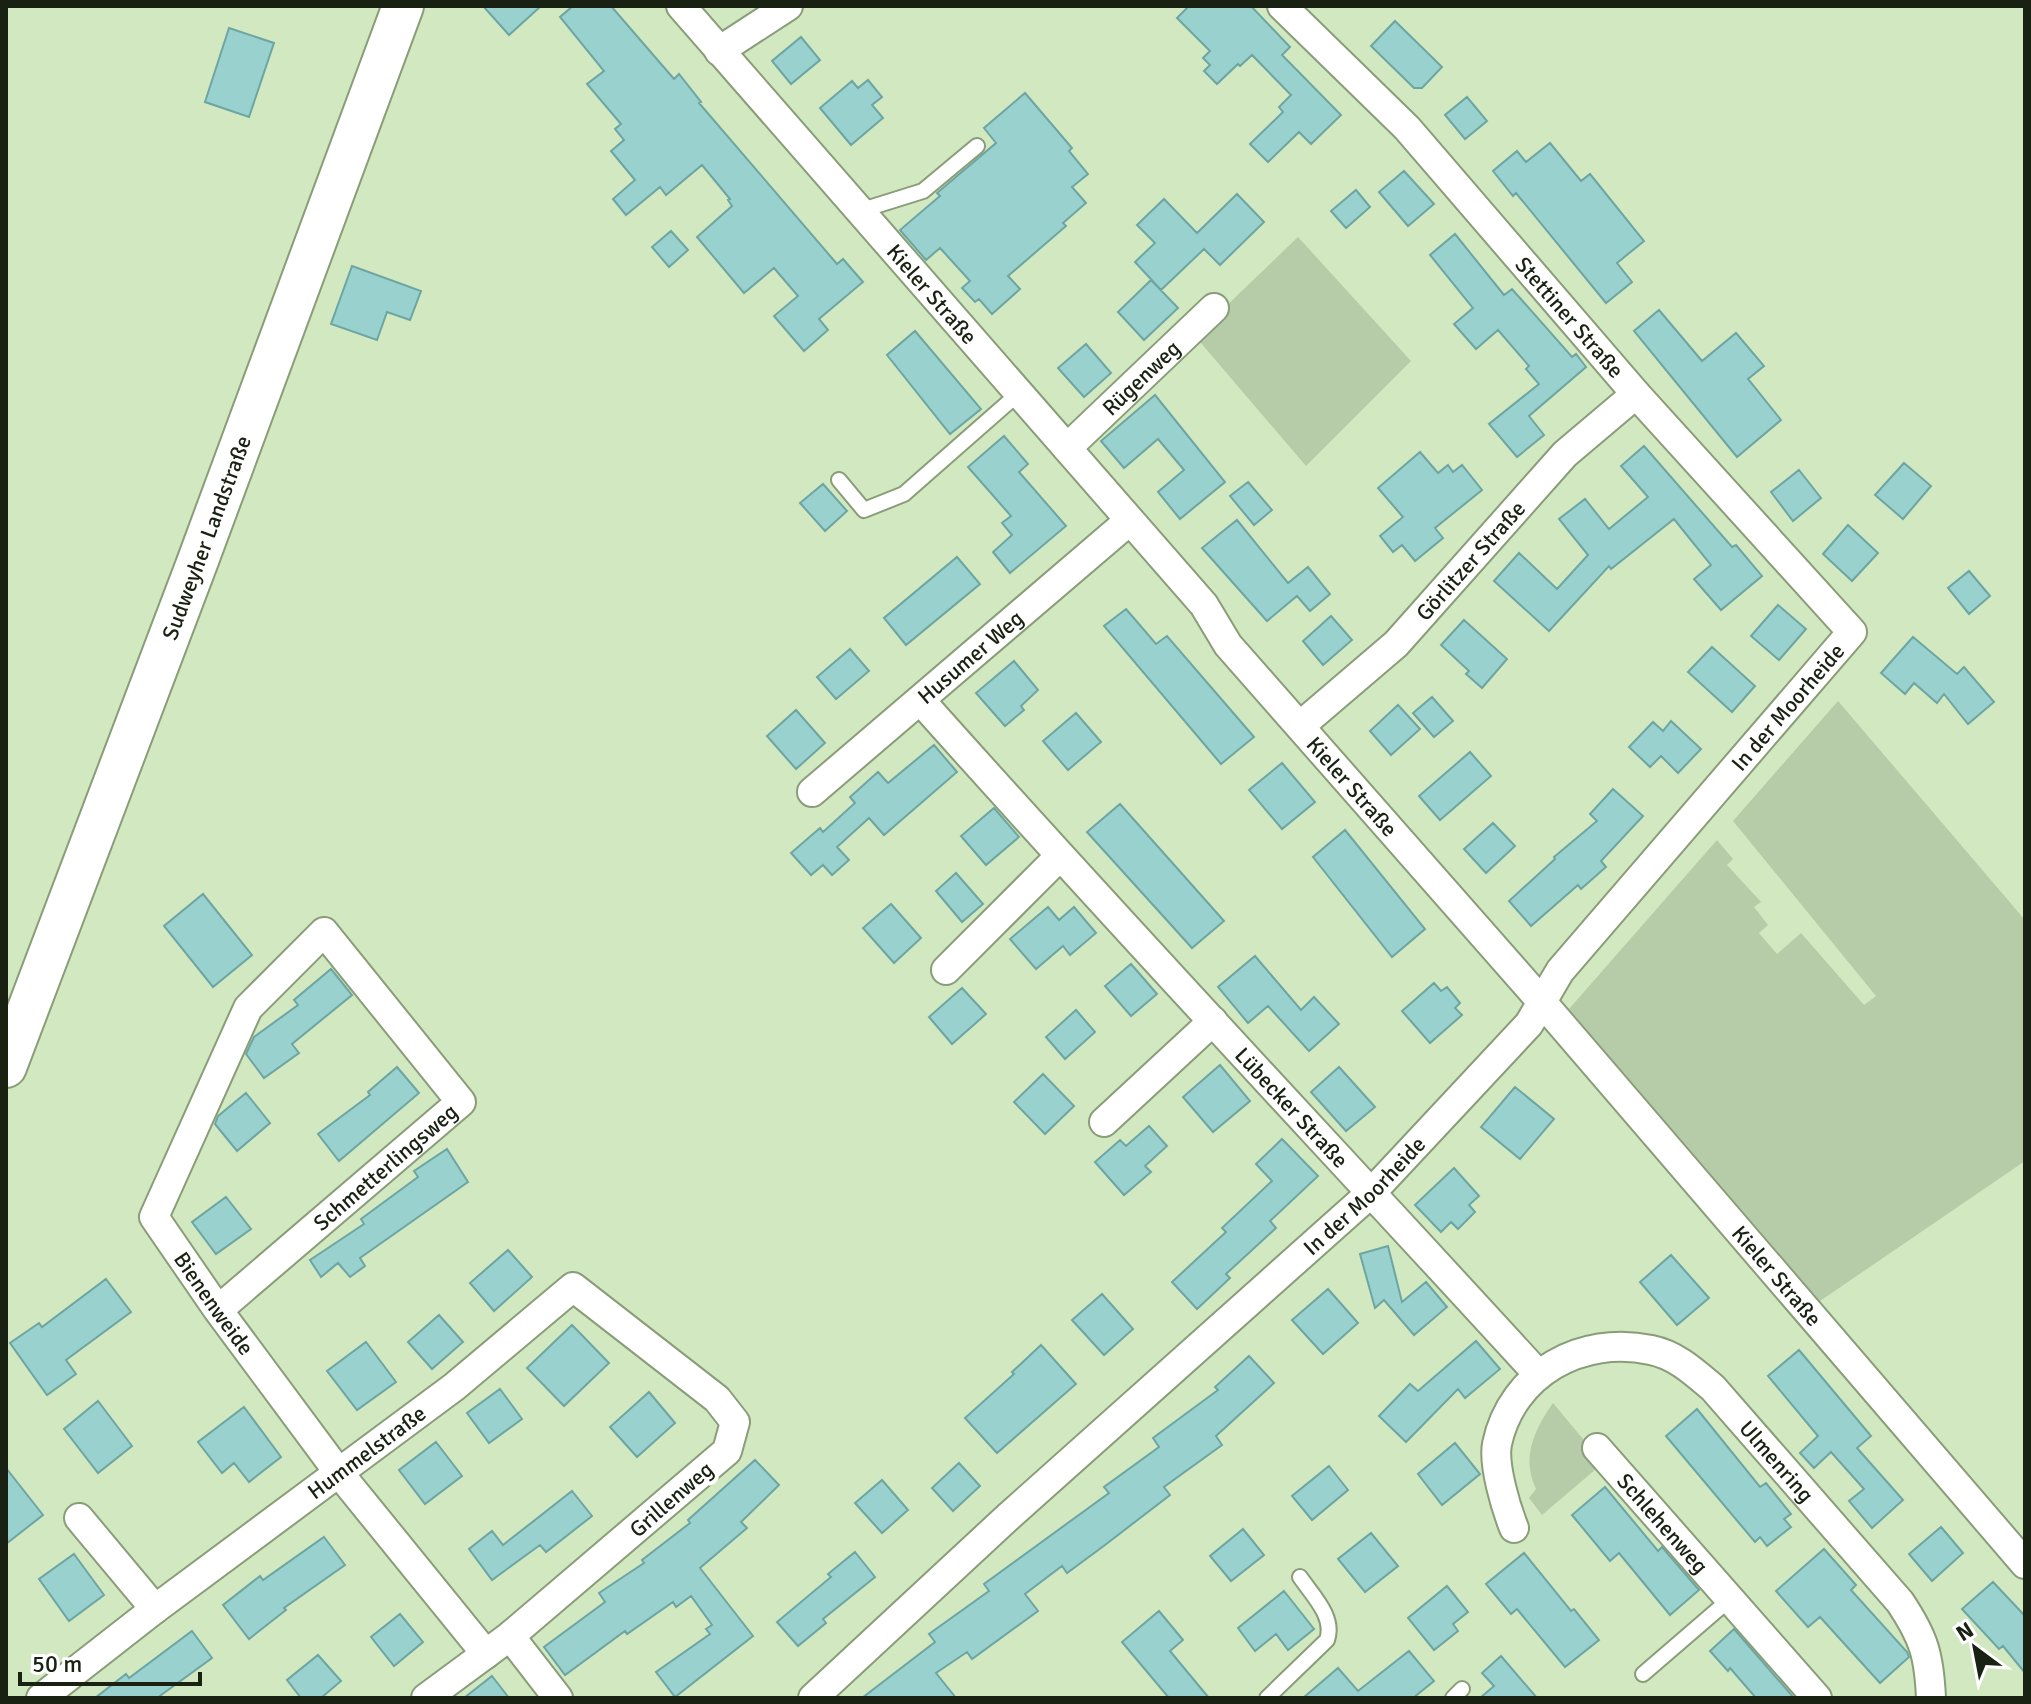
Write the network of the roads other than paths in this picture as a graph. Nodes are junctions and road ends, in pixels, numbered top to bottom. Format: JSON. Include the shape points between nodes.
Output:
{"nodes":[{"id":1,"x":681,"y":6,"type":"edge"},
{"id":2,"x":788,"y":6,"type":"edge"},
{"id":3,"x":1282,"y":6,"type":"edge"},
{"id":4,"x":400,"y":7,"type":"edge"},
{"id":5,"x":719,"y":51,"type":"junction"},
{"id":6,"x":977,"y":146,"type":"dead end"},
{"id":7,"x":859,"y":211,"type":"junction"},
{"id":8,"x":1214,"y":308,"type":"dead end"},
{"id":9,"x":1019,"y":393,"type":"junction"},
{"id":10,"x":1636,"y":394,"type":"junction"},
{"id":11,"x":1067,"y":448,"type":"junction"},
{"id":12,"x":839,"y":480,"type":"dead end"},
{"id":13,"x":1129,"y":521,"type":"junction"},
{"id":14,"x":1852,"y":632,"type":"joint"},
{"id":15,"x":921,"y":701,"type":"junction"},
{"id":16,"x":1300,"y":726,"type":"junction"},
{"id":17,"x":812,"y":792,"type":"dead end"},
{"id":18,"x":1059,"y":857,"type":"junction"},
{"id":19,"x":324,"y":932,"type":"joint"},
{"id":20,"x":946,"y":970,"type":"dead end"},
{"id":21,"x":1542,"y":1002,"type":"junction"},
{"id":22,"x":1213,"y":1021,"type":"junction"},
{"id":23,"x":6,"y":1067,"type":"edge"},
{"id":24,"x":1104,"y":1122,"type":"dead end"},
{"id":25,"x":1372,"y":1192,"type":"junction"},
{"id":26,"x":573,"y":1287,"type":"joint"},
{"id":27,"x":218,"y":1310,"type":"junction"},
{"id":28,"x":1537,"y":1373,"type":"junction"},
{"id":29,"x":1597,"y":1448,"type":"dead end"},
{"id":30,"x":339,"y":1473,"type":"junction"},
{"id":31,"x":79,"y":1518,"type":"dead end"},
{"id":32,"x":1514,"y":1528,"type":"dead end"},
{"id":33,"x":2025,"y":1564,"type":"edge"},
{"id":34,"x":1300,"y":1577,"type":"dead end"},
{"id":35,"x":1730,"y":1599,"type":"junction"},
{"id":36,"x":155,"y":1609,"type":"junction"},
{"id":37,"x":510,"y":1636,"type":"junction"},
{"id":38,"x":486,"y":1654,"type":"junction"},
{"id":39,"x":1643,"y":1674,"type":"dead end"},
{"id":40,"x":41,"y":1698,"type":"edge"},
{"id":41,"x":426,"y":1698,"type":"edge"},
{"id":42,"x":558,"y":1698,"type":"edge"},
{"id":43,"x":813,"y":1698,"type":"edge"},
{"id":44,"x":1267,"y":1698,"type":"edge"},
{"id":45,"x":1817,"y":1698,"type":"edge"},
{"id":46,"x":1931,"y":1698,"type":"edge"}],
"edges":[{"from":1,"to":5,"type":"street","name":"Kieler Straße"},
{"from":2,"to":5,"type":"street"},
{"from":3,"to":10,"type":"street","name":"Stettiner Straße","via":[[1407,128]]},
{"from":4,"to":23,"type":"main road","name":"Sudweyher Landstraße"},
{"from":5,"to":7,"type":"street","name":"Kieler Straße"},
{"from":6,"to":7,"type":"lane","via":[[923,191]]},
{"from":7,"to":9,"type":"street","name":"Kieler Straße"},
{"from":8,"to":11,"type":"street","name":"Rügenweg"},
{"from":9,"to":11,"type":"street","name":"Kieler Straße"},
{"from":9,"to":12,"type":"lane","via":[[904,494],[864,510]]},
{"from":10,"to":14,"type":"street","name":"Stettiner Straße"},
{"from":10,"to":16,"type":"street","name":"Görlitzer Straße","via":[[1565,454],[1396,644]]},
{"from":11,"to":13,"type":"street","name":"Kieler Straße"},
{"from":13,"to":15,"type":"street","name":"Husumer Weg"},
{"from":13,"to":16,"type":"street","name":"Kieler Straße"},
{"from":14,"to":21,"type":"street","name":"In der Moorheide","via":[[1560,971]]},
{"from":15,"to":17,"type":"street","name":"Husumer Weg"},
{"from":15,"to":18,"type":"street","name":"Lübecker Straße"},
{"from":16,"to":21,"type":"street","name":"Kieler Straße"},
{"from":18,"to":20,"type":"street"},
{"from":18,"to":22,"type":"street","name":"Lübecker Straße"},
{"from":19,"to":27,"type":"street","name":"Bienenweide","via":[[248,1008],[154,1217]]},
{"from":19,"to":27,"type":"street","name":"Schmetterlingsweg","via":[[461,1102]]},
{"from":21,"to":25,"type":"street","name":"In der Moorheide","via":[[1529,1024]]},
{"from":21,"to":33,"type":"street","name":"Kieler Straße"},
{"from":22,"to":24,"type":"street"},
{"from":22,"to":25,"type":"street","name":"Lübecker Straße"},
{"from":25,"to":28,"type":"street"},
{"from":25,"to":43,"type":"street","name":"In der Moorheide"},
{"from":26,"to":30,"type":"street","name":"Hummelstraße","via":[[454,1387]]},
{"from":26,"to":37,"type":"street","name":"Grillenweg","via":[[717,1399],[735,1422],[727,1451]]},
{"from":27,"to":30,"type":"street","name":"Bienenweide"},
{"from":28,"to":32,"type":"street","name":"Ulmenring","via":[[1509,1414],[1496,1447],[1503,1497]]},
{"from":28,"to":46,"type":"street","name":"Ulmenring","via":[[1575,1353],[1615,1346],[1652,1350],[1682,1362],[1713,1388],[1900,1602],[1920,1632]]},
{"from":29,"to":35,"type":"street","name":"Schlehenweg"},
{"from":30,"to":36,"type":"street","name":"Hummelstraße"},
{"from":30,"to":38,"type":"street","name":"Bienenweide"},
{"from":31,"to":36,"type":"street"},
{"from":34,"to":44,"type":"lane","via":[[1331,1629],[1327,1640]]},
{"from":35,"to":39,"type":"lane"},
{"from":35,"to":45,"type":"street","name":"Schlehenweg"},
{"from":36,"to":40,"type":"street","name":"Hummelstraße"},
{"from":37,"to":38,"type":"street","name":"Grillenweg"},
{"from":37,"to":42,"type":"street"},
{"from":38,"to":41,"type":"street","name":"Grillenweg"}]}
